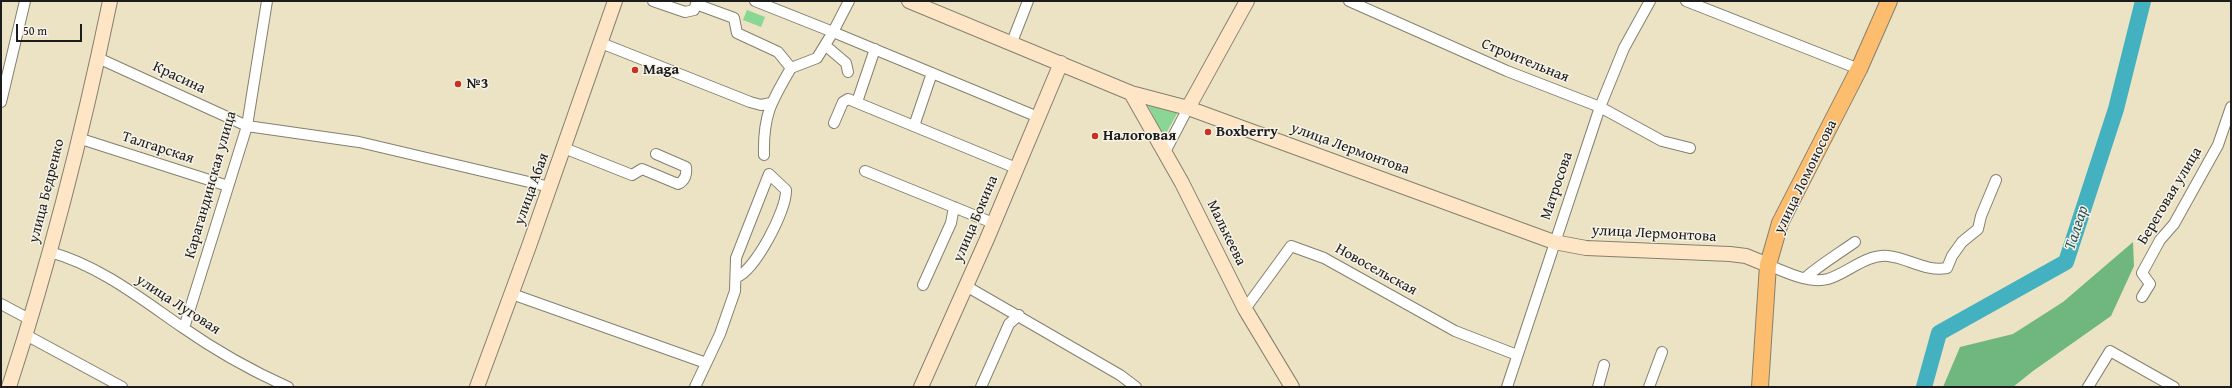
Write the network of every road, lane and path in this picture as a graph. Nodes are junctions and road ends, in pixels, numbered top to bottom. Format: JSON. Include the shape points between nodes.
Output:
{"nodes":[{"id":1,"x":24,"y":1,"type":"edge"},
{"id":2,"x":110,"y":1,"type":"edge"},
{"id":3,"x":267,"y":1,"type":"edge"},
{"id":4,"x":615,"y":1,"type":"edge"},
{"id":5,"x":653,"y":1,"type":"edge"},
{"id":6,"x":755,"y":1,"type":"edge"},
{"id":7,"x":849,"y":1,"type":"edge"},
{"id":8,"x":909,"y":1,"type":"edge"},
{"id":9,"x":1028,"y":1,"type":"edge"},
{"id":10,"x":1247,"y":1,"type":"edge"},
{"id":11,"x":1349,"y":1,"type":"edge"},
{"id":12,"x":1650,"y":1,"type":"edge"},
{"id":13,"x":1686,"y":1,"type":"edge"},
{"id":14,"x":1889,"y":1,"type":"edge"},
{"id":15,"x":697,"y":2,"type":"edge"},
{"id":16,"x":833,"y":32,"type":"junction"},
{"id":17,"x":1012,"y":42,"type":"junction"},
{"id":18,"x":601,"y":43,"type":"junction"},
{"id":19,"x":826,"y":46,"type":"junction"},
{"id":20,"x":875,"y":49,"type":"junction"},
{"id":21,"x":98,"y":58,"type":"junction"},
{"id":22,"x":1061,"y":63,"type":"junction"},
{"id":23,"x":791,"y":68,"type":"junction"},
{"id":24,"x":1859,"y":68,"type":"junction"},
{"id":25,"x":848,"y":72,"type":"dead end"},
{"id":26,"x":932,"y":73,"type":"junction"},
{"id":27,"x":1131,"y":93,"type":"junction"},
{"id":28,"x":1,"y":102,"type":"edge"},
{"id":29,"x":857,"y":102,"type":"junction"},
{"id":30,"x":771,"y":103,"type":"junction"},
{"id":31,"x":1600,"y":107,"type":"junction"},
{"id":32,"x":1188,"y":108,"type":"junction"},
{"id":33,"x":2231,"y":108,"type":"edge"},
{"id":34,"x":1038,"y":117,"type":"junction"},
{"id":35,"x":834,"y":123,"type":"dead end"},
{"id":36,"x":247,"y":126,"type":"junction"},
{"id":37,"x":914,"y":126,"type":"junction"},
{"id":38,"x":78,"y":138,"type":"junction"},
{"id":39,"x":564,"y":148,"type":"junction"},
{"id":40,"x":1690,"y":148,"type":"dead end"},
{"id":41,"x":1165,"y":152,"type":"junction"},
{"id":42,"x":656,"y":154,"type":"dead end"},
{"id":43,"x":764,"y":155,"type":"dead end"},
{"id":44,"x":1016,"y":168,"type":"junction"},
{"id":45,"x":865,"y":171,"type":"dead end"},
{"id":46,"x":1996,"y":180,"type":"dead end"},
{"id":47,"x":228,"y":186,"type":"junction"},
{"id":48,"x":550,"y":187,"type":"junction"},
{"id":49,"x":954,"y":207,"type":"junction"},
{"id":50,"x":993,"y":223,"type":"junction"},
{"id":51,"x":1554,"y":242,"type":"junction"},
{"id":52,"x":1855,"y":242,"type":"dead end"},
{"id":53,"x":50,"y":252,"type":"junction"},
{"id":54,"x":1768,"y":265,"type":"junction"},
{"id":55,"x":737,"y":277,"type":"junction"},
{"id":56,"x":1806,"y":278,"type":"junction"},
{"id":57,"x":923,"y":285,"type":"dead end"},
{"id":58,"x":966,"y":286,"type":"junction"},
{"id":59,"x":512,"y":294,"type":"junction"},
{"id":60,"x":2142,"y":297,"type":"dead end"},
{"id":61,"x":1,"y":304,"type":"edge"},
{"id":62,"x":1245,"y":309,"type":"junction"},
{"id":63,"x":1019,"y":315,"type":"junction"},
{"id":64,"x":31,"y":320,"type":"junction"},
{"id":65,"x":184,"y":328,"type":"junction"},
{"id":66,"x":26,"y":335,"type":"junction"},
{"id":67,"x":1662,"y":352,"type":"dead end"},
{"id":68,"x":1517,"y":355,"type":"junction"},
{"id":69,"x":706,"y":363,"type":"junction"},
{"id":70,"x":1604,"y":365,"type":"dead end"},
{"id":71,"x":9,"y":387,"type":"edge"},
{"id":72,"x":122,"y":387,"type":"edge"},
{"id":73,"x":288,"y":387,"type":"edge"},
{"id":74,"x":477,"y":387,"type":"edge"},
{"id":75,"x":695,"y":387,"type":"edge"},
{"id":76,"x":921,"y":387,"type":"edge"},
{"id":77,"x":981,"y":387,"type":"edge"},
{"id":78,"x":1136,"y":387,"type":"edge"},
{"id":79,"x":1292,"y":387,"type":"edge"},
{"id":80,"x":1507,"y":387,"type":"edge"},
{"id":81,"x":1598,"y":387,"type":"edge"},
{"id":82,"x":1649,"y":387,"type":"edge"},
{"id":83,"x":1760,"y":387,"type":"edge"},
{"id":84,"x":2088,"y":387,"type":"edge"},
{"id":85,"x":2174,"y":387,"type":"edge"}],
"edges":[{"from":1,"to":28,"type":"street"},
{"from":2,"to":21,"type":"main road","name":"улица Бедренко"},
{"from":3,"to":36,"type":"street","name":"Карагандинская улица"},
{"from":4,"to":18,"type":"main road","name":"улица Абая"},
{"from":5,"to":15,"type":"street","via":[[686,12],[694,10]]},
{"from":6,"to":16,"type":"street"},
{"from":7,"to":16,"type":"street"},
{"from":8,"to":17,"type":"main road","name":"улица Лермонтова"},
{"from":9,"to":17,"type":"street"},
{"from":10,"to":32,"type":"main road"},
{"from":11,"to":31,"type":"street","name":"Строительная","via":[[1507,71]]},
{"from":12,"to":31,"type":"street","name":"Матросова","via":[[1624,48]]},
{"from":13,"to":24,"type":"street"},
{"from":14,"to":24,"type":"main road","name":"улица Ломоносова"},
{"from":15,"to":23,"type":"street","via":[[734,18],[737,33],[778,52]]},
{"from":16,"to":19,"type":"street"},
{"from":16,"to":20,"type":"street"},
{"from":17,"to":22,"type":"main road","name":"улица Лермонтова"},
{"from":18,"to":30,"type":"street","via":[[750,102],[761,105]]},
{"from":18,"to":39,"type":"main road","name":"улица Абая"},
{"from":19,"to":23,"type":"street","via":[[813,61]]},
{"from":19,"to":25,"type":"street","via":[[846,63]]},
{"from":20,"to":26,"type":"street"},
{"from":20,"to":29,"type":"street"},
{"from":21,"to":36,"type":"street","name":"Красина"},
{"from":21,"to":38,"type":"main road","name":"улица Бедренко"},
{"from":22,"to":27,"type":"main road","name":"улица Лермонтова"},
{"from":22,"to":34,"type":"main road","name":"улица Бокина"},
{"from":23,"to":30,"type":"street"},
{"from":24,"to":54,"type":"main road","name":"улица Ломоносова","via":[[1780,224]]},
{"from":26,"to":34,"type":"street"},
{"from":26,"to":37,"type":"street"},
{"from":27,"to":32,"type":"main road","name":"улица Лермонтова"},
{"from":27,"to":41,"type":"main road","name":"Малькеева"},
{"from":29,"to":35,"type":"street","via":[[845,100]]},
{"from":29,"to":37,"type":"street"},
{"from":30,"to":43,"type":"street","via":[[764,123]]},
{"from":31,"to":40,"type":"street","name":"Строительная","via":[[1662,141]]},
{"from":31,"to":51,"type":"street","name":"Матросова"},
{"from":32,"to":41,"type":"street"},
{"from":32,"to":51,"type":"main road","name":"улица Лермонтова"},
{"from":33,"to":60,"type":"street","name":"Береговая улица","via":[[2218,145],[2174,224],[2160,240],[2142,273],[2150,284]]},
{"from":34,"to":44,"type":"main road","name":"улица Бокина"},
{"from":36,"to":47,"type":"street","name":"Карагандинская улица"},
{"from":36,"to":48,"type":"street","name":"Красина","via":[[359,142]]},
{"from":37,"to":44,"type":"street"},
{"from":38,"to":47,"type":"street","name":"Талгарская"},
{"from":38,"to":53,"type":"main road","name":"улица Бедренко"},
{"from":39,"to":42,"type":"street","via":[[632,175],[642,169],[678,184],[685,178],[686,167]]},
{"from":39,"to":48,"type":"main road","name":"улица Абая"},
{"from":41,"to":62,"type":"main road","name":"Малькеева"},
{"from":44,"to":50,"type":"main road","name":"улица Бокина"},
{"from":45,"to":49,"type":"street"},
{"from":46,"to":56,"type":"street","via":[[1978,229],[1962,242],[1947,268],[1938,270],[1887,256],[1868,259],[1827,279]]},
{"from":47,"to":65,"type":"street","name":"Карагандинская улица"},
{"from":48,"to":59,"type":"main road","name":"улица Абая"},
{"from":49,"to":50,"type":"street"},
{"from":49,"to":57,"type":"street","via":[[951,223]]},
{"from":50,"to":58,"type":"main road","name":"улица Бокина"},
{"from":51,"to":54,"type":"main road","name":"улица Лермонтова","via":[[1586,248],[1730,254],[1746,256]]},
{"from":51,"to":68,"type":"street","name":"Матросова"},
{"from":52,"to":56,"type":"street","via":[[1820,264]]},
{"from":53,"to":64,"type":"main road","name":"улица Бедренко"},
{"from":53,"to":65,"type":"street","name":"улица Луговая","via":[[72,258],[112,279]]},
{"from":54,"to":56,"type":"street"},
{"from":54,"to":83,"type":"main road","name":"улица Ломоносова"},
{"from":55,"to":55,"type":"street","via":[[755,260],[777,222],[786,196],[786,190],[769,174],[736,258]]},
{"from":55,"to":69,"type":"street","via":[[735,291],[720,334]]},
{"from":58,"to":63,"type":"street"},
{"from":58,"to":76,"type":"main road","name":"улица Бокина"},
{"from":59,"to":69,"type":"street"},
{"from":59,"to":74,"type":"main road","name":"улица Абая"},
{"from":61,"to":64,"type":"street"},
{"from":62,"to":68,"type":"street","name":"Новосельская","via":[[1291,246],[1324,258],[1455,331]]},
{"from":62,"to":79,"type":"main road","name":"Малькеева"},
{"from":63,"to":77,"type":"street","via":[[1009,324]]},
{"from":63,"to":78,"type":"street"},
{"from":64,"to":66,"type":"main road","name":"улица Бедренко"},
{"from":65,"to":73,"type":"street","name":"улица Луговая","via":[[266,377]]},
{"from":66,"to":71,"type":"main road","name":"улица Бедренко"},
{"from":66,"to":72,"type":"street"},
{"from":67,"to":82,"type":"street"},
{"from":68,"to":80,"type":"street","name":"Матросова"},
{"from":69,"to":75,"type":"street"},
{"from":70,"to":81,"type":"street"},
{"from":84,"to":85,"type":"street","via":[[2110,351]]}]}
